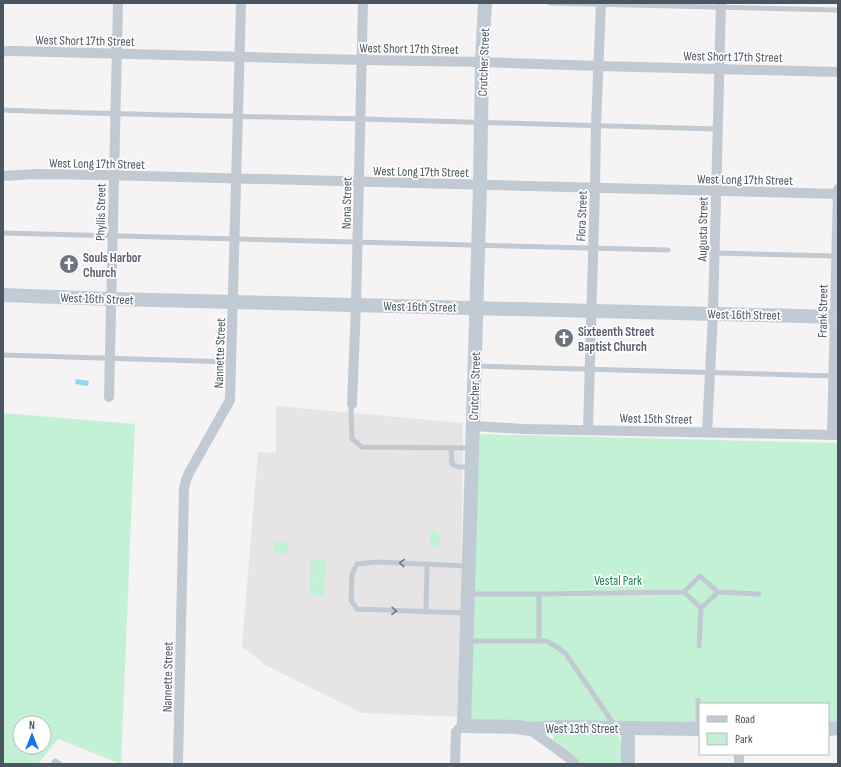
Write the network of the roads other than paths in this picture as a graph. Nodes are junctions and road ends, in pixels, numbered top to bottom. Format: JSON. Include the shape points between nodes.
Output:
{"nodes":[{"id":1,"x":118,"y":3,"type":"edge"},
{"id":2,"x":241,"y":3,"type":"edge"},
{"id":3,"x":363,"y":3,"type":"edge"},
{"id":4,"x":485,"y":3,"type":"edge"},
{"id":5,"x":550,"y":3,"type":"edge"},
{"id":6,"x":601,"y":4,"type":"edge"},
{"id":7,"x":721,"y":5,"type":"edge"},
{"id":8,"x":838,"y":10,"type":"edge"},
{"id":9,"x":3,"y":52,"type":"edge"},
{"id":10,"x":117,"y":54,"type":"junction"},
{"id":11,"x":240,"y":57,"type":"junction"},
{"id":12,"x":362,"y":60,"type":"junction"},
{"id":13,"x":482,"y":62,"type":"junction"},
{"id":14,"x":599,"y":66,"type":"junction"},
{"id":15,"x":719,"y":69,"type":"junction"},
{"id":16,"x":838,"y":72,"type":"edge"},
{"id":17,"x":3,"y":110,"type":"edge"},
{"id":18,"x":115,"y":114,"type":"junction"},
{"id":19,"x":238,"y":117,"type":"junction"},
{"id":20,"x":361,"y":119,"type":"junction"},
{"id":21,"x":480,"y":122,"type":"junction"},
{"id":22,"x":596,"y":125,"type":"junction"},
{"id":23,"x":717,"y":129,"type":"junction"},
{"id":24,"x":3,"y":176,"type":"edge"},
{"id":25,"x":114,"y":176,"type":"junction"},
{"id":26,"x":236,"y":179,"type":"junction"},
{"id":27,"x":359,"y":182,"type":"junction"},
{"id":28,"x":480,"y":185,"type":"junction"},
{"id":29,"x":595,"y":188,"type":"junction"},
{"id":30,"x":838,"y":188,"type":"edge"},
{"id":31,"x":716,"y":191,"type":"junction"},
{"id":32,"x":838,"y":194,"type":"edge"},
{"id":33,"x":3,"y":233,"type":"edge"},
{"id":34,"x":112,"y":236,"type":"junction"},
{"id":35,"x":235,"y":239,"type":"junction"},
{"id":36,"x":358,"y":242,"type":"junction"},
{"id":37,"x":478,"y":245,"type":"junction"},
{"id":38,"x":594,"y":248,"type":"junction"},
{"id":39,"x":668,"y":250,"type":"dead end"},
{"id":40,"x":714,"y":253,"type":"junction"},
{"id":41,"x":837,"y":256,"type":"edge"},
{"id":42,"x":3,"y":295,"type":"edge"},
{"id":43,"x":111,"y":299,"type":"junction"},
{"id":44,"x":233,"y":302,"type":"junction"},
{"id":45,"x":356,"y":305,"type":"junction"},
{"id":46,"x":476,"y":308,"type":"junction"},
{"id":47,"x":592,"y":311,"type":"junction"},
{"id":48,"x":713,"y":314,"type":"junction"},
{"id":49,"x":836,"y":317,"type":"edge"},
{"id":50,"x":3,"y":355,"type":"edge"},
{"id":51,"x":110,"y":358,"type":"junction"},
{"id":52,"x":231,"y":362,"type":"junction"},
{"id":53,"x":475,"y":366,"type":"junction"},
{"id":54,"x":590,"y":369,"type":"junction"},
{"id":55,"x":710,"y":372,"type":"junction"},
{"id":56,"x":836,"y":376,"type":"edge"},
{"id":57,"x":109,"y":397,"type":"dead end"},
{"id":58,"x":352,"y":404,"type":"joint"},
{"id":59,"x":473,"y":426,"type":"junction"},
{"id":60,"x":588,"y":429,"type":"junction"},
{"id":61,"x":707,"y":432,"type":"junction"},
{"id":62,"x":835,"y":435,"type":"edge"},
{"id":63,"x":451,"y":448,"type":"junction"},
{"id":64,"x":472,"y":448,"type":"junction"},
{"id":65,"x":472,"y":467,"type":"junction"},
{"id":66,"x":427,"y":564,"type":"junction"},
{"id":67,"x":469,"y":566,"type":"junction"},
{"id":68,"x":684,"y":592,"type":"junction"},
{"id":69,"x":718,"y":592,"type":"junction"},
{"id":70,"x":468,"y":594,"type":"junction"},
{"id":71,"x":539,"y":594,"type":"junction"},
{"id":72,"x":759,"y":594,"type":"dead end"},
{"id":73,"x":700,"y":608,"type":"junction"},
{"id":74,"x":426,"y":612,"type":"junction"},
{"id":75,"x":467,"y":613,"type":"junction"},
{"id":76,"x":466,"y":641,"type":"junction"},
{"id":77,"x":539,"y":641,"type":"junction"},
{"id":78,"x":699,"y":646,"type":"dead end"},
{"id":79,"x":698,"y":700,"type":"dead end"},
{"id":80,"x":464,"y":726,"type":"junction"},
{"id":81,"x":622,"y":728,"type":"junction"},
{"id":82,"x":529,"y":729,"type":"junction"},
{"id":83,"x":699,"y":729,"type":"edge"},
{"id":84,"x":53,"y":764,"type":"edge"},
{"id":85,"x":60,"y":764,"type":"edge"},
{"id":86,"x":178,"y":764,"type":"edge"},
{"id":87,"x":455,"y":764,"type":"edge"},
{"id":88,"x":575,"y":764,"type":"edge"},
{"id":89,"x":628,"y":764,"type":"edge"}],
"edges":[{"from":1,"to":10,"type":"street","name":"Phyllis Street"},
{"from":2,"to":11,"type":"street","name":"Nannette Street"},
{"from":3,"to":12,"type":"street","name":"Nona Street"},
{"from":4,"to":13,"type":"street","name":"Crutcher Street"},
{"from":5,"to":6,"type":"lane"},
{"from":6,"to":7,"type":"lane"},
{"from":6,"to":14,"type":"street","name":"Flora Street"},
{"from":7,"to":8,"type":"lane"},
{"from":7,"to":15,"type":"street","name":"Augusta Street"},
{"from":9,"to":10,"type":"street","name":"West Short 17th Street"},
{"from":10,"to":11,"type":"street","name":"West Short 17th Street"},
{"from":10,"to":18,"type":"street","name":"Phyllis Street"},
{"from":11,"to":12,"type":"street","name":"West Short 17th Street"},
{"from":11,"to":19,"type":"street","name":"Nannette Street"},
{"from":12,"to":13,"type":"street","name":"West Short 17th Street"},
{"from":12,"to":20,"type":"street","name":"Nona Street"},
{"from":13,"to":14,"type":"street","name":"West Short 17th Street"},
{"from":13,"to":21,"type":"street","name":"Crutcher Street"},
{"from":14,"to":15,"type":"street","name":"West Short 17th Street"},
{"from":14,"to":22,"type":"street","name":"Flora Street"},
{"from":15,"to":16,"type":"street","name":"West Short 17th Street"},
{"from":15,"to":23,"type":"street","name":"Augusta Street"},
{"from":17,"to":18,"type":"lane"},
{"from":18,"to":19,"type":"lane"},
{"from":18,"to":25,"type":"street","name":"Phyllis Street"},
{"from":19,"to":20,"type":"lane"},
{"from":19,"to":26,"type":"street","name":"Nannette Street"},
{"from":20,"to":21,"type":"lane"},
{"from":20,"to":27,"type":"street","name":"Nona Street"},
{"from":21,"to":22,"type":"lane"},
{"from":21,"to":28,"type":"street","name":"Crutcher Street"},
{"from":22,"to":23,"type":"lane"},
{"from":22,"to":29,"type":"street","name":"Flora Street"},
{"from":23,"to":31,"type":"street","name":"Augusta Street"},
{"from":24,"to":25,"type":"street","name":"West Long 17th Street"},
{"from":25,"to":26,"type":"street","name":"West Long 17th Street"},
{"from":25,"to":34,"type":"street","name":"Phyllis Street"},
{"from":26,"to":27,"type":"street","name":"West Long 17th Street"},
{"from":26,"to":35,"type":"street","name":"Nannette Street"},
{"from":27,"to":28,"type":"street","name":"West Long 17th Street"},
{"from":27,"to":36,"type":"street","name":"Nona Street"},
{"from":28,"to":29,"type":"street","name":"West Long 17th Street"},
{"from":28,"to":37,"type":"street","name":"Crutcher Street"},
{"from":29,"to":31,"type":"street","name":"West Long 17th Street"},
{"from":29,"to":38,"type":"street","name":"Flora Street"},
{"from":30,"to":32,"type":"street","name":"Frank Street"},
{"from":31,"to":32,"type":"street","name":"West Long 17th Street"},
{"from":31,"to":40,"type":"street","name":"Augusta Street"},
{"from":32,"to":41,"type":"street","name":"Frank Street"},
{"from":33,"to":34,"type":"lane"},
{"from":34,"to":35,"type":"lane"},
{"from":34,"to":43,"type":"street","name":"Phyllis Street"},
{"from":35,"to":36,"type":"lane"},
{"from":35,"to":44,"type":"street","name":"Nannette Street"},
{"from":36,"to":37,"type":"lane"},
{"from":36,"to":45,"type":"street","name":"Nona Street"},
{"from":37,"to":38,"type":"lane"},
{"from":37,"to":46,"type":"street","name":"Crutcher Street"},
{"from":38,"to":39,"type":"lane"},
{"from":38,"to":47,"type":"street","name":"Flora Street"},
{"from":40,"to":41,"type":"lane"},
{"from":40,"to":48,"type":"street","name":"Augusta Street"},
{"from":41,"to":49,"type":"street","name":"Frank Street"},
{"from":42,"to":43,"type":"street","name":"West 16th Street"},
{"from":43,"to":44,"type":"street","name":"West 16th Street"},
{"from":43,"to":51,"type":"street","name":"Phyllis Street"},
{"from":44,"to":45,"type":"street","name":"West 16th Street"},
{"from":44,"to":52,"type":"street","name":"Nannette Street"},
{"from":45,"to":46,"type":"street","name":"West 16th Street"},
{"from":45,"to":58,"type":"street","name":"Nona Street"},
{"from":46,"to":47,"type":"street","name":"West 16th Street"},
{"from":46,"to":53,"type":"street","name":"Crutcher Street"},
{"from":47,"to":48,"type":"street","name":"West 16th Street"},
{"from":47,"to":54,"type":"street","name":"Flora Street"},
{"from":48,"to":49,"type":"street","name":"West 16th Street"},
{"from":48,"to":55,"type":"street","name":"Augusta Street"},
{"from":49,"to":56,"type":"street","name":"Frank Street"},
{"from":50,"to":51,"type":"lane"},
{"from":51,"to":52,"type":"lane"},
{"from":51,"to":57,"type":"street","name":"Phyllis Street"},
{"from":52,"to":86,"type":"street","name":"Nannette Street","via":[[230,400],[189,473],[184,489]]},
{"from":53,"to":54,"type":"lane"},
{"from":53,"to":59,"type":"street","name":"Crutcher Street"},
{"from":54,"to":55,"type":"lane"},
{"from":54,"to":60,"type":"street","name":"Flora Street"},
{"from":55,"to":56,"type":"lane"},
{"from":55,"to":61,"type":"street","name":"Augusta Street"},
{"from":56,"to":62,"type":"street","name":"Frank Street"},
{"from":58,"to":63,"type":"lane","via":[[352,439],[362,447]]},
{"from":59,"to":60,"type":"street","name":"West 15th Street"},
{"from":59,"to":64,"type":"street","name":"Crutcher Street"},
{"from":60,"to":61,"type":"street","name":"West 15th Street"},
{"from":61,"to":62,"type":"street","name":"West 15th Street"},
{"from":63,"to":64,"type":"lane"},
{"from":63,"to":65,"type":"lane","via":[[452,464]]},
{"from":64,"to":65,"type":"street","name":"Crutcher Street"},
{"from":65,"to":67,"type":"street","name":"Crutcher Street"},
{"from":66,"to":67,"type":"lane"},
{"from":66,"to":74,"type":"lane"},
{"from":66,"to":74,"type":"lane","one_way":true,"via":[[357,564],[352,574],[351,600],[357,609]]},
{"from":67,"to":70,"type":"street","name":"Crutcher Street"},
{"from":68,"to":69,"type":"lane","via":[[700,576]]},
{"from":68,"to":71,"type":"lane"},
{"from":68,"to":73,"type":"lane"},
{"from":69,"to":72,"type":"lane"},
{"from":69,"to":73,"type":"lane"},
{"from":70,"to":71,"type":"lane"},
{"from":70,"to":75,"type":"street","name":"Crutcher Street"},
{"from":71,"to":77,"type":"lane"},
{"from":73,"to":78,"type":"lane"},
{"from":74,"to":75,"type":"lane"},
{"from":75,"to":76,"type":"street","name":"Crutcher Street"},
{"from":76,"to":77,"type":"lane"},
{"from":76,"to":80,"type":"street","name":"Crutcher Street"},
{"from":77,"to":81,"type":"lane","via":[[557,646],[566,654]]},
{"from":79,"to":83,"type":"lane"},
{"from":80,"to":82,"type":"street","name":"West 13th Street"},
{"from":80,"to":87,"type":"street","name":"Crutcher Street","via":[[456,732]]},
{"from":81,"to":82,"type":"street","name":"West 13th Street"},
{"from":81,"to":83,"type":"street","name":"West 13th Street"},
{"from":81,"to":89,"type":"street"},
{"from":82,"to":88,"type":"street"},
{"from":84,"to":85,"type":"lane","via":[[55,760]]}]}
